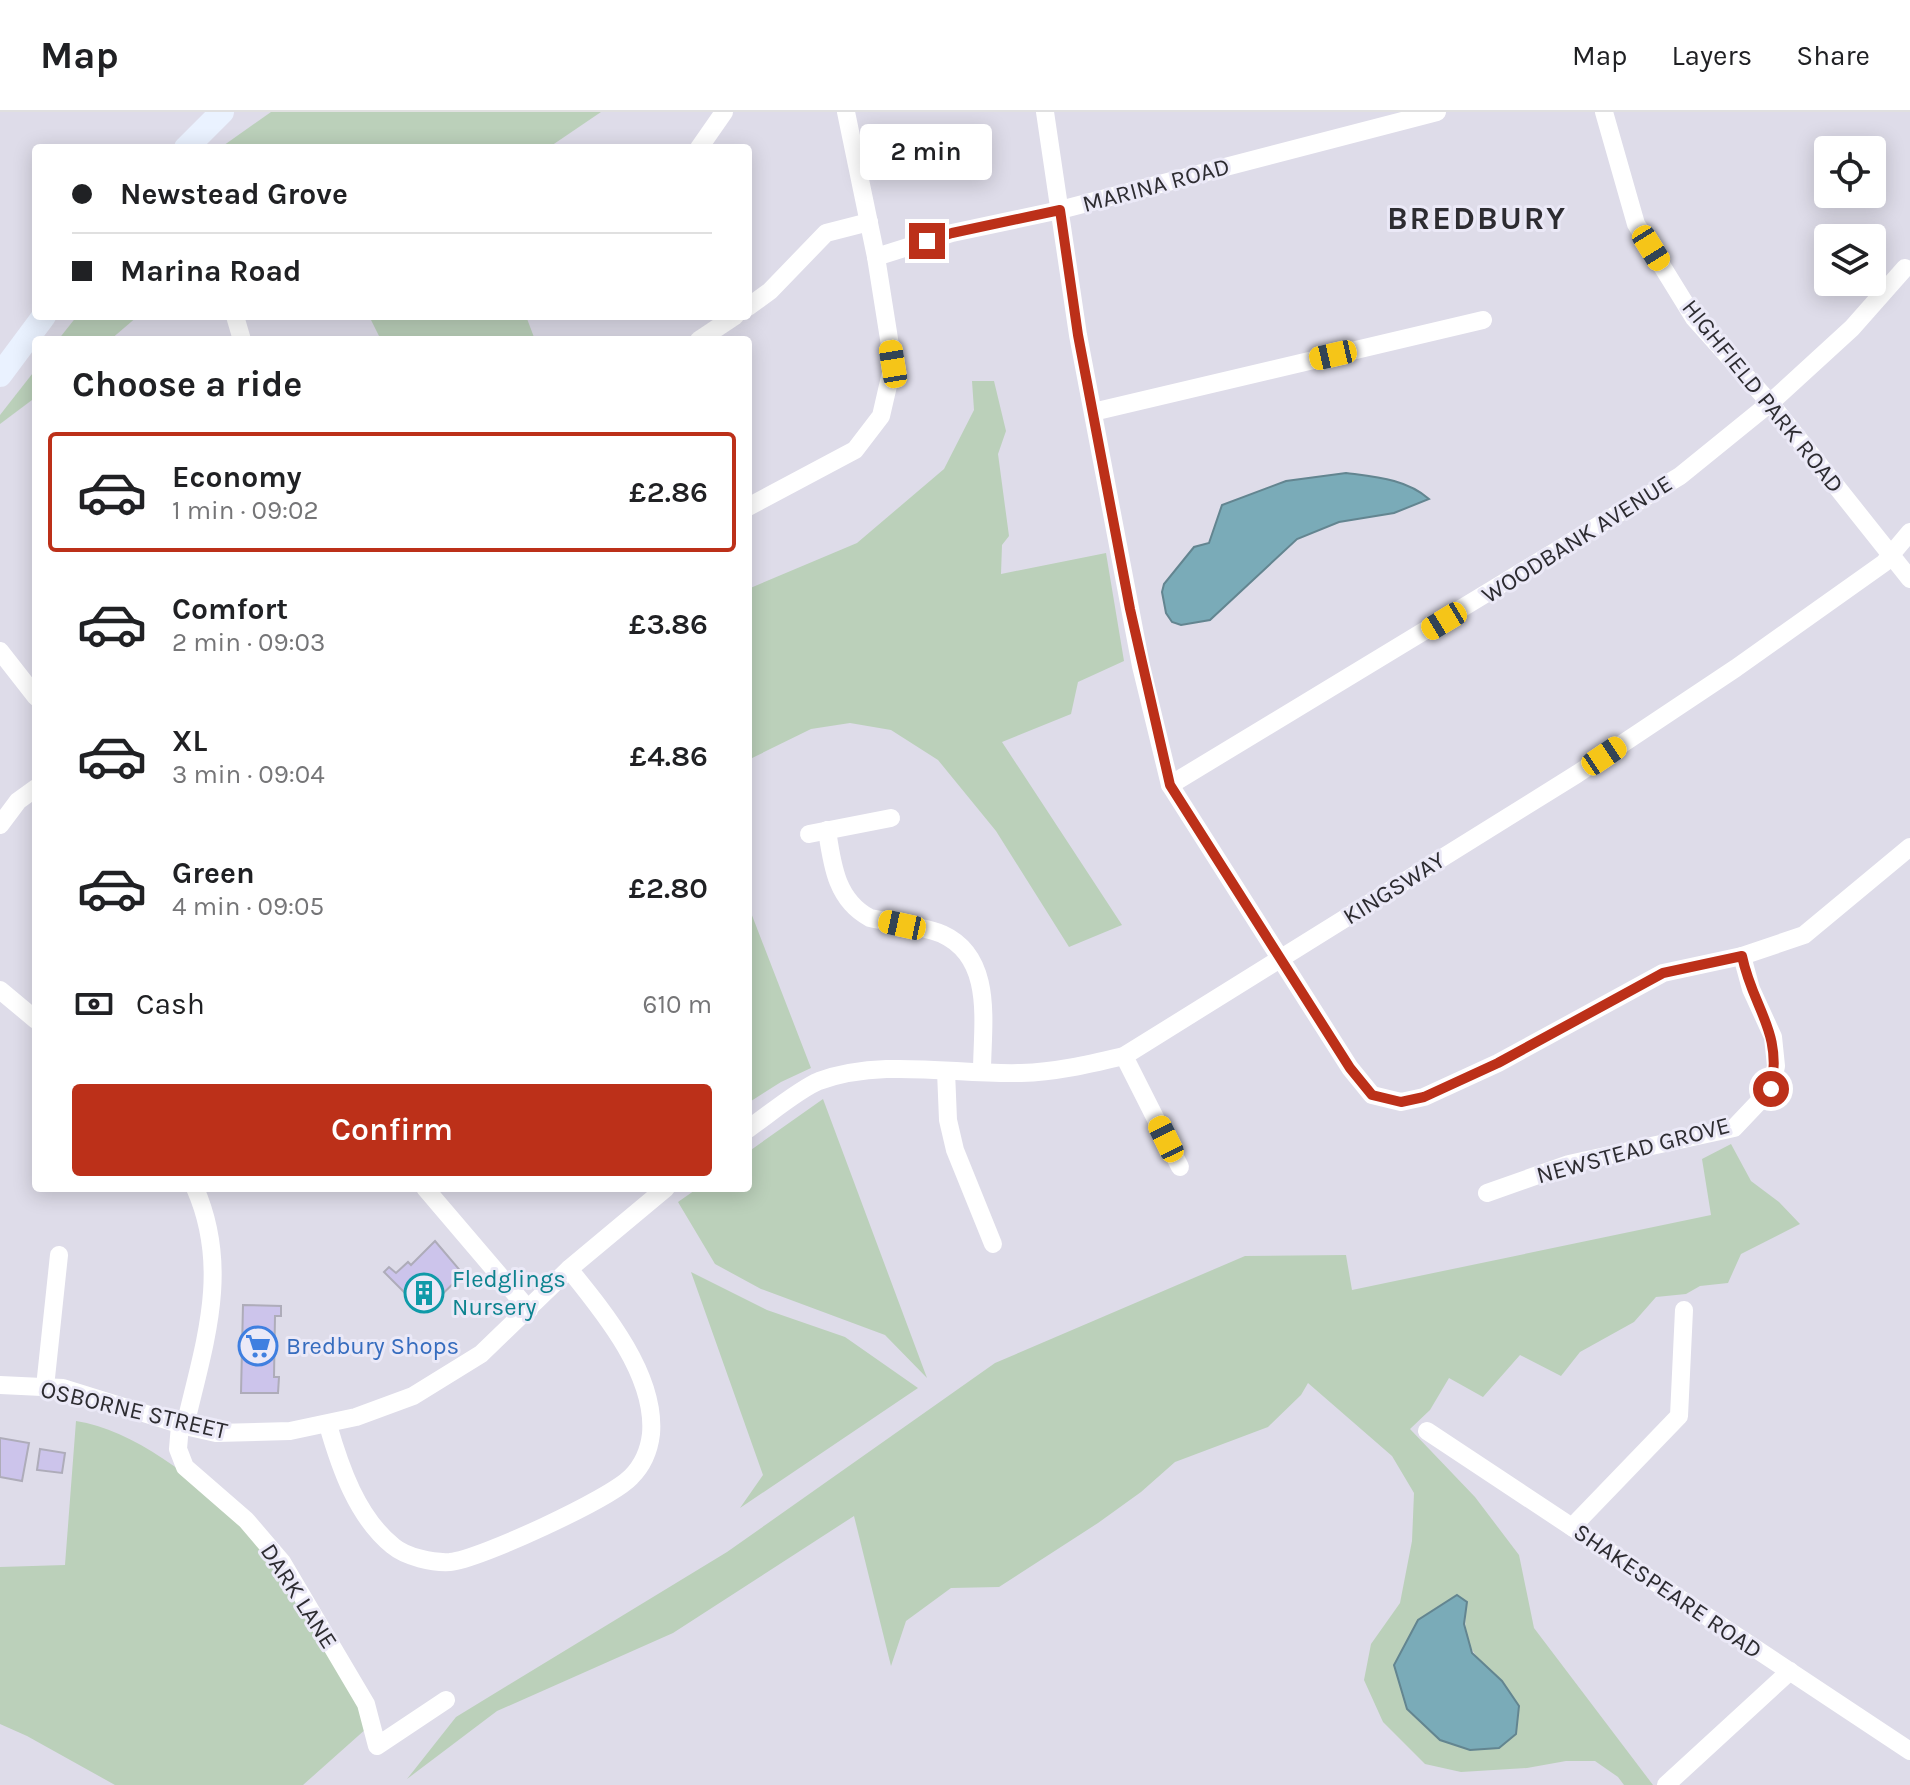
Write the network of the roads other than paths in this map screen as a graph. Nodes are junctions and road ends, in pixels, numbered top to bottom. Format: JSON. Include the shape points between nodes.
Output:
{"nodes":[{"id":1,"x":222,"y":112,"type":"edge"},
{"id":2,"x":724,"y":112,"type":"edge"},
{"id":3,"x":846,"y":112,"type":"edge"},
{"id":4,"x":1045,"y":112,"type":"edge"},
{"id":5,"x":1437,"y":112,"type":"edge"},
{"id":6,"x":1604,"y":112,"type":"edge"},
{"id":7,"x":190,"y":144,"type":"edge"},
{"id":8,"x":702,"y":144,"type":"edge"},
{"id":9,"x":1060,"y":210,"type":"junction"},
{"id":10,"x":869,"y":222,"type":"junction"},
{"id":11,"x":876,"y":257,"type":"junction"},
{"id":12,"x":1905,"y":268,"type":"dead end"},
{"id":13,"x":752,"y":304,"type":"edge"},
{"id":14,"x":41,"y":320,"type":"edge"},
{"id":15,"x":729,"y":320,"type":"edge"},
{"id":16,"x":1483,"y":320,"type":"dead end"},
{"id":17,"x":705,"y":336,"type":"edge"},
{"id":18,"x":3,"y":364,"type":"edge"},
{"id":19,"x":1770,"y":403,"type":"junction"},
{"id":20,"x":1093,"y":412,"type":"junction"},
{"id":21,"x":752,"y":505,"type":"edge"},
{"id":22,"x":1910,"y":532,"type":"edge"},
{"id":23,"x":1890,"y":554,"type":"junction"},
{"id":24,"x":1910,"y":579,"type":"edge"},
{"id":25,"x":0,"y":651,"type":"edge"},
{"id":26,"x":32,"y":692,"type":"edge"},
{"id":27,"x":1170,"y":785,"type":"junction"},
{"id":28,"x":32,"y":791,"type":"edge"},
{"id":29,"x":891,"y":818,"type":"dead end"},
{"id":30,"x":0,"y":825,"type":"edge"},
{"id":31,"x":1910,"y":847,"type":"edge"},
{"id":32,"x":1742,"y":956,"type":"junction"},
{"id":33,"x":1279,"y":959,"type":"junction"},
{"id":34,"x":0,"y":990,"type":"edge"},
{"id":35,"x":32,"y":1017,"type":"edge"},
{"id":36,"x":1124,"y":1056,"type":"junction"},
{"id":37,"x":946,"y":1071,"type":"junction"},
{"id":38,"x":982,"y":1072,"type":"junction"},
{"id":39,"x":752,"y":1126,"type":"edge"},
{"id":40,"x":1180,"y":1167,"type":"dead end"},
{"id":41,"x":196,"y":1192,"type":"edge"},
{"id":42,"x":428,"y":1192,"type":"edge"},
{"id":43,"x":661,"y":1192,"type":"edge"},
{"id":44,"x":1487,"y":1193,"type":"dead end"},
{"id":45,"x":993,"y":1244,"type":"dead end"},
{"id":46,"x":59,"y":1255,"type":"dead end"},
{"id":47,"x":569,"y":1269,"type":"junction"},
{"id":48,"x":529,"y":1310,"type":"junction"},
{"id":49,"x":1684,"y":1310,"type":"dead end"},
{"id":50,"x":0,"y":1385,"type":"edge"},
{"id":51,"x":45,"y":1387,"type":"junction"},
{"id":52,"x":328,"y":1425,"type":"junction"},
{"id":53,"x":183,"y":1426,"type":"junction"},
{"id":54,"x":1427,"y":1431,"type":"dead end"},
{"id":55,"x":1572,"y":1527,"type":"junction"},
{"id":56,"x":1790,"y":1671,"type":"junction"},
{"id":57,"x":446,"y":1700,"type":"dead end"},
{"id":58,"x":1910,"y":1751,"type":"edge"},
{"id":59,"x":1666,"y":1785,"type":"edge"}],
"edges":[{"from":1,"to":7,"type":"main road"},
{"from":2,"to":8,"type":"street"},
{"from":3,"to":10,"type":"street"},
{"from":4,"to":9,"type":"street"},
{"from":5,"to":9,"type":"street","name":"MARINA ROAD"},
{"from":6,"to":19,"type":"street","name":"HIGHFIELD PARK ROAD","via":[[1636,224],[1694,318]]},
{"from":9,"to":11,"type":"street","name":"MARINA ROAD","via":[[952,233]]},
{"from":9,"to":20,"type":"street"},
{"from":10,"to":11,"type":"street"},
{"from":10,"to":13,"type":"street","via":[[826,233]]},
{"from":11,"to":21,"type":"street","via":[[893,364],[881,416],[855,450]]},
{"from":12,"to":19,"type":"street","name":"WOODBANK AVENUE","via":[[1852,328]]},
{"from":14,"to":18,"type":"main road"},
{"from":15,"to":17,"type":"street"},
{"from":16,"to":20,"type":"street"},
{"from":19,"to":23,"type":"street","name":"HIGHFIELD PARK ROAD"},
{"from":19,"to":27,"type":"street","name":"WOODBANK AVENUE","via":[[1680,476]]},
{"from":20,"to":27,"type":"street","via":[[1141,666]]},
{"from":22,"to":23,"type":"street","name":"KINGSWAY"},
{"from":23,"to":24,"type":"street","name":"HIGHFIELD PARK ROAD"},
{"from":23,"to":33,"type":"street","name":"KINGSWAY","via":[[1748,659],[1577,774]]},
{"from":25,"to":26,"type":"street"},
{"from":27,"to":33,"type":"street"},
{"from":28,"to":30,"type":"street"},
{"from":29,"to":38,"type":"street","via":[[818,832],[835,878],[861,914],[942,934],[970,957],[983,992]]},
{"from":31,"to":32,"type":"street","via":[[1804,935]]},
{"from":32,"to":33,"type":"street","via":[[1663,973],[1498,1063],[1401,1102],[1372,1095]]},
{"from":32,"to":44,"type":"street","name":"NEWSTEAD GROVE","via":[[1773,1037],[1776,1066],[1771,1089],[1734,1128],[1569,1164]]},
{"from":33,"to":36,"type":"street","name":"KINGSWAY"},
{"from":34,"to":35,"type":"street"},
{"from":36,"to":38,"type":"street","name":"KINGSWAY","via":[[1061,1070]]},
{"from":36,"to":40,"type":"street"},
{"from":37,"to":38,"type":"street","name":"KINGSWAY"},
{"from":37,"to":39,"type":"street","name":"KINGSWAY","via":[[882,1070],[816,1082]]},
{"from":37,"to":45,"type":"street","via":[[955,1150]]},
{"from":41,"to":53,"type":"street","name":"DARK LANE","via":[[210,1238],[214,1285]]},
{"from":42,"to":48,"type":"street"},
{"from":43,"to":47,"type":"street","name":"OSBORNE STREET"},
{"from":46,"to":51,"type":"street"},
{"from":47,"to":48,"type":"street","name":"OSBORNE STREET"},
{"from":47,"to":52,"type":"street","via":[[610,1319],[649,1407],[646,1456],[630,1479],[587,1506],[484,1553],[450,1562],[423,1559],[394,1548],[370,1522],[351,1489]]},
{"from":48,"to":52,"type":"street","name":"OSBORNE STREET","via":[[481,1354],[438,1383],[387,1407]]},
{"from":49,"to":55,"type":"street","via":[[1679,1416]]},
{"from":50,"to":51,"type":"street","name":"OSBORNE STREET"},
{"from":51,"to":53,"type":"street","name":"OSBORNE STREET"},
{"from":52,"to":53,"type":"street","name":"OSBORNE STREET","via":[[252,1434]]},
{"from":53,"to":57,"type":"street","name":"DARK LANE","via":[[178,1449],[185,1467],[246,1520],[282,1562],[366,1704],[377,1746]]},
{"from":54,"to":55,"type":"street","name":"SHAKESPEARE ROAD"},
{"from":55,"to":56,"type":"street","name":"SHAKESPEARE ROAD"},
{"from":56,"to":58,"type":"street","name":"SHAKESPEARE ROAD"},
{"from":56,"to":59,"type":"street"}]}
